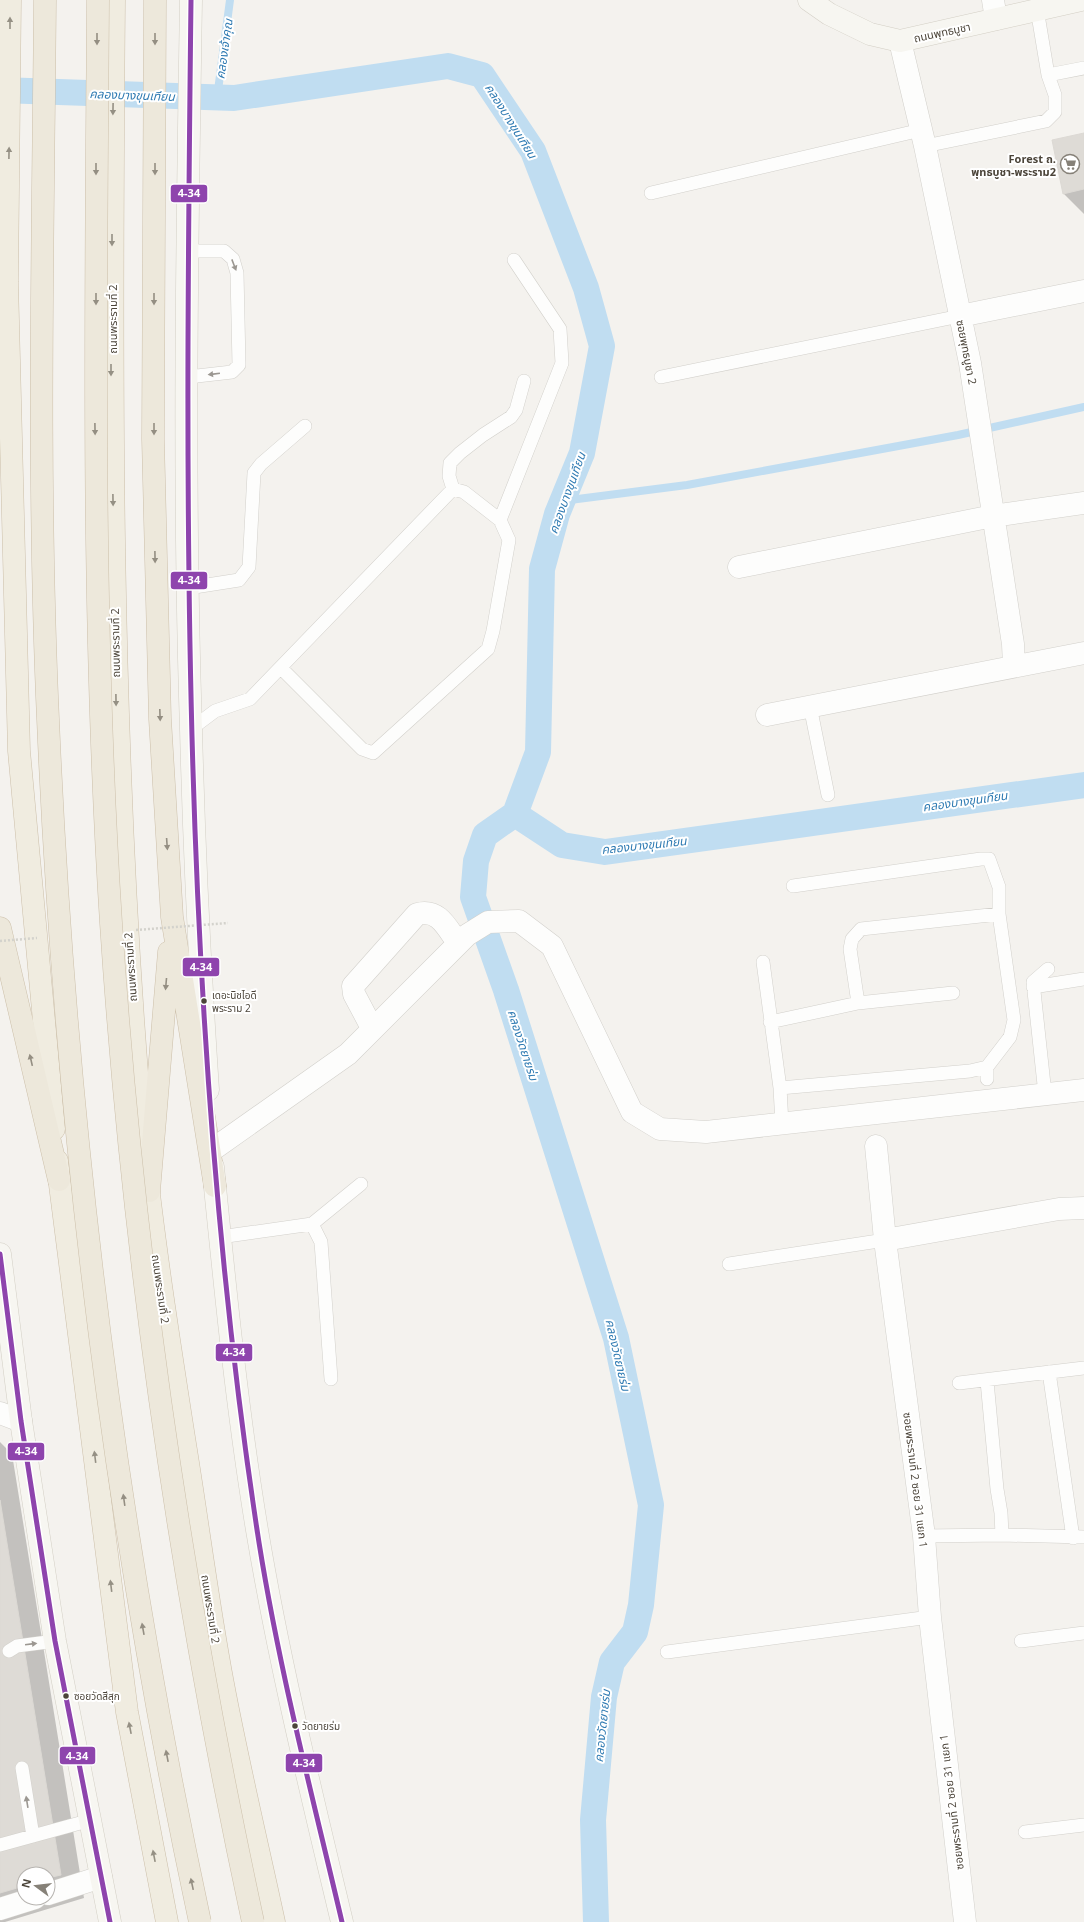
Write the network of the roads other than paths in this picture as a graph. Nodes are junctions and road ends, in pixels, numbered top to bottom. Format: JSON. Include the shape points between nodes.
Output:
{"nodes":[{"id":1,"x":10,"y":0,"type":"edge"},
{"id":2,"x":45,"y":0,"type":"edge"},
{"id":3,"x":98,"y":0,"type":"edge"},
{"id":4,"x":114,"y":0,"type":"edge"},
{"id":5,"x":156,"y":0,"type":"edge"},
{"id":6,"x":191,"y":0,"type":"edge"},
{"id":7,"x":809,"y":0,"type":"edge"},
{"id":8,"x":1081,"y":0,"type":"edge"},
{"id":9,"x":1037,"y":9,"type":"junction"},
{"id":10,"x":995,"y":10,"type":"edge"},
{"id":11,"x":900,"y":41,"type":"junction"},
{"id":12,"x":1084,"y":68,"type":"edge"},
{"id":13,"x":1048,"y":74,"type":"junction"},
{"id":14,"x":923,"y":138,"type":"junction"},
{"id":15,"x":651,"y":193,"type":"dead end"},
{"id":16,"x":188,"y":251,"type":"junction"},
{"id":17,"x":514,"y":260,"type":"dead end"},
{"id":18,"x":1084,"y":291,"type":"edge"},
{"id":19,"x":960,"y":316,"type":"junction"},
{"id":20,"x":661,"y":377,"type":"dead end"},
{"id":21,"x":188,"y":378,"type":"junction"},
{"id":22,"x":524,"y":381,"type":"dead end"},
{"id":23,"x":305,"y":426,"type":"dead end"},
{"id":24,"x":453,"y":489,"type":"junction"},
{"id":25,"x":1084,"y":503,"type":"edge"},
{"id":26,"x":993,"y":516,"type":"junction"},
{"id":27,"x":500,"y":520,"type":"junction"},
{"id":28,"x":738,"y":567,"type":"dead end"},
{"id":29,"x":188,"y":588,"type":"junction"},
{"id":30,"x":1084,"y":654,"type":"edge"},
{"id":31,"x":1014,"y":666,"type":"junction"},
{"id":32,"x":281,"y":668,"type":"junction"},
{"id":33,"x":810,"y":706,"type":"junction"},
{"id":34,"x":767,"y":715,"type":"dead end"},
{"id":35,"x":191,"y":729,"type":"junction"},
{"id":36,"x":828,"y":794,"type":"dead end"},
{"id":37,"x":793,"y":886,"type":"dead end"},
{"id":38,"x":999,"y":914,"type":"junction"},
{"id":39,"x":172,"y":917,"type":"junction"},
{"id":40,"x":0,"y":928,"type":"edge"},
{"id":41,"x":463,"y":939,"type":"junction"},
{"id":42,"x":763,"y":962,"type":"dead end"},
{"id":43,"x":1048,"y":969,"type":"dead end"},
{"id":44,"x":1084,"y":979,"type":"edge"},
{"id":45,"x":1033,"y":987,"type":"junction"},
{"id":46,"x":953,"y":993,"type":"dead end"},
{"id":47,"x":858,"y":1003,"type":"junction"},
{"id":48,"x":770,"y":1022,"type":"junction"},
{"id":49,"x":372,"y":1028,"type":"junction"},
{"id":50,"x":780,"y":1088,"type":"junction"},
{"id":51,"x":1084,"y":1090,"type":"edge"},
{"id":52,"x":1045,"y":1094,"type":"junction"},
{"id":53,"x":782,"y":1124,"type":"junction"},
{"id":54,"x":876,"y":1146,"type":"dead end"},
{"id":55,"x":212,"y":1150,"type":"junction"},
{"id":56,"x":59,"y":1180,"type":"junction"},
{"id":57,"x":362,"y":1184,"type":"dead end"},
{"id":58,"x":215,"y":1186,"type":"junction"},
{"id":59,"x":149,"y":1191,"type":"junction"},
{"id":60,"x":1084,"y":1208,"type":"edge"},
{"id":61,"x":312,"y":1224,"type":"junction"},
{"id":62,"x":220,"y":1236,"type":"junction"},
{"id":63,"x":885,"y":1240,"type":"junction"},
{"id":64,"x":0,"y":1254,"type":"edge"},
{"id":65,"x":729,"y":1264,"type":"dead end"},
{"id":66,"x":1084,"y":1368,"type":"edge"},
{"id":67,"x":1049,"y":1372,"type":"junction"},
{"id":68,"x":331,"y":1379,"type":"dead end"},
{"id":69,"x":987,"y":1381,"type":"junction"},
{"id":70,"x":959,"y":1384,"type":"dead end"},
{"id":71,"x":0,"y":1414,"type":"edge"},
{"id":72,"x":21,"y":1421,"type":"junction"},
{"id":73,"x":1002,"y":1535,"type":"junction"},
{"id":74,"x":924,"y":1536,"type":"junction"},
{"id":75,"x":1078,"y":1537,"type":"edge"},
{"id":76,"x":930,"y":1617,"type":"junction"},
{"id":77,"x":1084,"y":1633,"type":"edge"},
{"id":78,"x":55,"y":1641,"type":"junction"},
{"id":79,"x":1021,"y":1641,"type":"dead end"},
{"id":80,"x":9,"y":1651,"type":"dead end"},
{"id":81,"x":667,"y":1652,"type":"dead end"},
{"id":82,"x":22,"y":1768,"type":"dead end"},
{"id":83,"x":91,"y":1820,"type":"junction"},
{"id":84,"x":1084,"y":1825,"type":"edge"},
{"id":85,"x":1025,"y":1832,"type":"dead end"},
{"id":86,"x":33,"y":1836,"type":"junction"},
{"id":87,"x":0,"y":1845,"type":"edge"},
{"id":88,"x":101,"y":1877,"type":"junction"},
{"id":89,"x":56,"y":1891,"type":"edge"},
{"id":90,"x":16,"y":1904,"type":"edge"},
{"id":91,"x":0,"y":1909,"type":"edge"},
{"id":92,"x":110,"y":1922,"type":"edge"},
{"id":93,"x":167,"y":1922,"type":"edge"},
{"id":94,"x":200,"y":1922,"type":"edge"},
{"id":95,"x":253,"y":1922,"type":"edge"},
{"id":96,"x":274,"y":1922,"type":"edge"},
{"id":97,"x":342,"y":1922,"type":"edge"},
{"id":98,"x":966,"y":1922,"type":"edge"}],
"edges":[{"from":56,"to":1,"type":"highway","one_way":true,"via":[[20,752],[7,282]]},
{"from":94,"to":2,"type":"highway","one_way":true,"bridge":true,"via":[[143,1628],[112,1418],[81,1165],[60,925],[47,716],[42,511]]},
{"from":3,"to":95,"type":"highway","one_way":true,"bridge":true,"via":[[95,413],[98,612],[105,818],[120,1039],[144,1279],[176,1514],[217,1748]]},
{"from":4,"to":59,"type":"highway","name":"ถนนพระรามที่ 2","one_way":true,"via":[[113,526],[118,752],[126,918]]},
{"from":5,"to":39,"type":"highway","one_way":true,"via":[[154,518],[160,719]]},
{"from":6,"to":16,"type":"main road"},
{"from":7,"to":11,"type":"main road","name":"ถนนพุทธบูชา","via":[[829,14],[870,34]]},
{"from":8,"to":9,"type":"main road","name":"ถนนพุทธบูชา"},
{"from":9,"to":10,"type":"main road","name":"ถนนพุทธบูชา"},
{"from":9,"to":13,"type":"lane"},
{"from":10,"to":11,"type":"main road","name":"ถนนพุทธบูชา"},
{"from":11,"to":14,"type":"street","name":"ซอยพุทธบูชา 2"},
{"from":12,"to":13,"type":"lane"},
{"from":13,"to":14,"type":"lane","via":[[1055,95],[1055,112],[1046,121]]},
{"from":14,"to":15,"type":"lane"},
{"from":14,"to":19,"type":"street","name":"ซอยพุทธบูชา 2"},
{"from":16,"to":21,"type":"main road"},
{"from":16,"to":21,"type":"lane","one_way":true,"via":[[224,251],[233,259],[237,272],[239,365],[232,372]]},
{"from":17,"to":27,"type":"lane","via":[[560,329],[562,363]]},
{"from":18,"to":19,"type":"street"},
{"from":19,"to":20,"type":"lane"},
{"from":19,"to":26,"type":"street","name":"ซอยพุทธบูชา 2","via":[[970,363]]},
{"from":21,"to":29,"type":"main road"},
{"from":22,"to":24,"type":"lane","via":[[516,410],[511,417],[483,435],[450,463],[449,476]]},
{"from":23,"to":29,"type":"lane","via":[[254,473],[249,567],[239,580]]},
{"from":24,"to":27,"type":"lane","via":[[464,492]]},
{"from":24,"to":32,"type":"lane"},
{"from":25,"to":26,"type":"street"},
{"from":26,"to":28,"type":"street"},
{"from":26,"to":31,"type":"street","name":"ซอยพุทธบูชา 2","via":[[1013,644]]},
{"from":27,"to":32,"type":"lane","via":[[509,540],[488,649],[373,753],[362,749]]},
{"from":29,"to":35,"type":"main road"},
{"from":30,"to":31,"type":"street"},
{"from":31,"to":33,"type":"street"},
{"from":32,"to":35,"type":"lane","via":[[250,699],[215,711]]},
{"from":33,"to":34,"type":"street"},
{"from":33,"to":36,"type":"lane"},
{"from":35,"to":55,"type":"main road","via":[[202,1001]]},
{"from":37,"to":38,"type":"lane","via":[[985,859],[990,860],[999,887]]},
{"from":38,"to":47,"type":"lane","via":[[861,929],[852,939],[850,949]]},
{"from":38,"to":50,"type":"lane","via":[[1014,1020],[1010,1037],[987,1073],[970,1070]]},
{"from":39,"to":58,"type":"highway"},
{"from":39,"to":59,"type":"highway","one_way":true},
{"from":56,"to":40,"type":"highway","one_way":true},
{"from":41,"to":49,"type":"street"},
{"from":41,"to":49,"type":"street","via":[[436,915],[426,912],[417,914],[353,986],[354,994]]},
{"from":41,"to":53,"type":"street","via":[[488,922],[519,921],[552,946],[632,1112],[660,1129],[706,1132]]},
{"from":42,"to":48,"type":"lane"},
{"from":43,"to":45,"type":"lane","via":[[1033,981]]},
{"from":44,"to":45,"type":"lane"},
{"from":45,"to":52,"type":"lane"},
{"from":46,"to":47,"type":"lane"},
{"from":47,"to":48,"type":"lane"},
{"from":48,"to":50,"type":"lane"},
{"from":49,"to":55,"type":"street","via":[[348,1054]]},
{"from":50,"to":53,"type":"lane"},
{"from":51,"to":52,"type":"street"},
{"from":52,"to":53,"type":"street"},
{"from":54,"to":63,"type":"street","name":"ซอยพระรามที่ 2 ซอย 31 แยก 1"},
{"from":55,"to":58,"type":"main road"},
{"from":93,"to":56,"type":"highway","one_way":true,"via":[[127,1712]]},
{"from":57,"to":61,"type":"lane"},
{"from":58,"to":62,"type":"main road"},
{"from":59,"to":96,"type":"highway","name":"ถนนพระรามที่ 2","via":[[159,1282],[223,1683]]},
{"from":60,"to":63,"type":"street","via":[[1059,1209]]},
{"from":61,"to":62,"type":"lane"},
{"from":61,"to":68,"type":"lane","via":[[321,1242]]},
{"from":62,"to":97,"type":"main road","via":[[257,1529],[282,1662]]},
{"from":63,"to":65,"type":"lane"},
{"from":63,"to":74,"type":"street","name":"ซอยพระรามที่ 2 ซอย 31 แยก 1"},
{"from":64,"to":72,"type":"main road"},
{"from":66,"to":67,"type":"lane"},
{"from":67,"to":69,"type":"lane"},
{"from":67,"to":75,"type":"lane"},
{"from":69,"to":70,"type":"lane"},
{"from":69,"to":73,"type":"lane"},
{"from":71,"to":72,"type":"street"},
{"from":72,"to":78,"type":"main road"},
{"from":73,"to":74,"type":"lane"},
{"from":73,"to":75,"type":"lane"},
{"from":74,"to":76,"type":"street","name":"ซอยพระรามที่ 2 ซอย 31 แยก 1"},
{"from":76,"to":81,"type":"lane"},
{"from":76,"to":98,"type":"street","name":"ซอยพระรามที่ 2 ซอย 31 แยก 1"},
{"from":77,"to":79,"type":"lane"},
{"from":80,"to":78,"type":"lane","one_way":true,"via":[[17,1646]]},
{"from":78,"to":83,"type":"main road"},
{"from":86,"to":82,"type":"lane","one_way":true},
{"from":83,"to":86,"type":"lane"},
{"from":83,"to":88,"type":"main road"},
{"from":84,"to":85,"type":"lane"},
{"from":86,"to":87,"type":"lane"},
{"from":88,"to":89,"type":"street"},
{"from":88,"to":92,"type":"main road"},
{"from":90,"to":91,"type":"street"}]}
